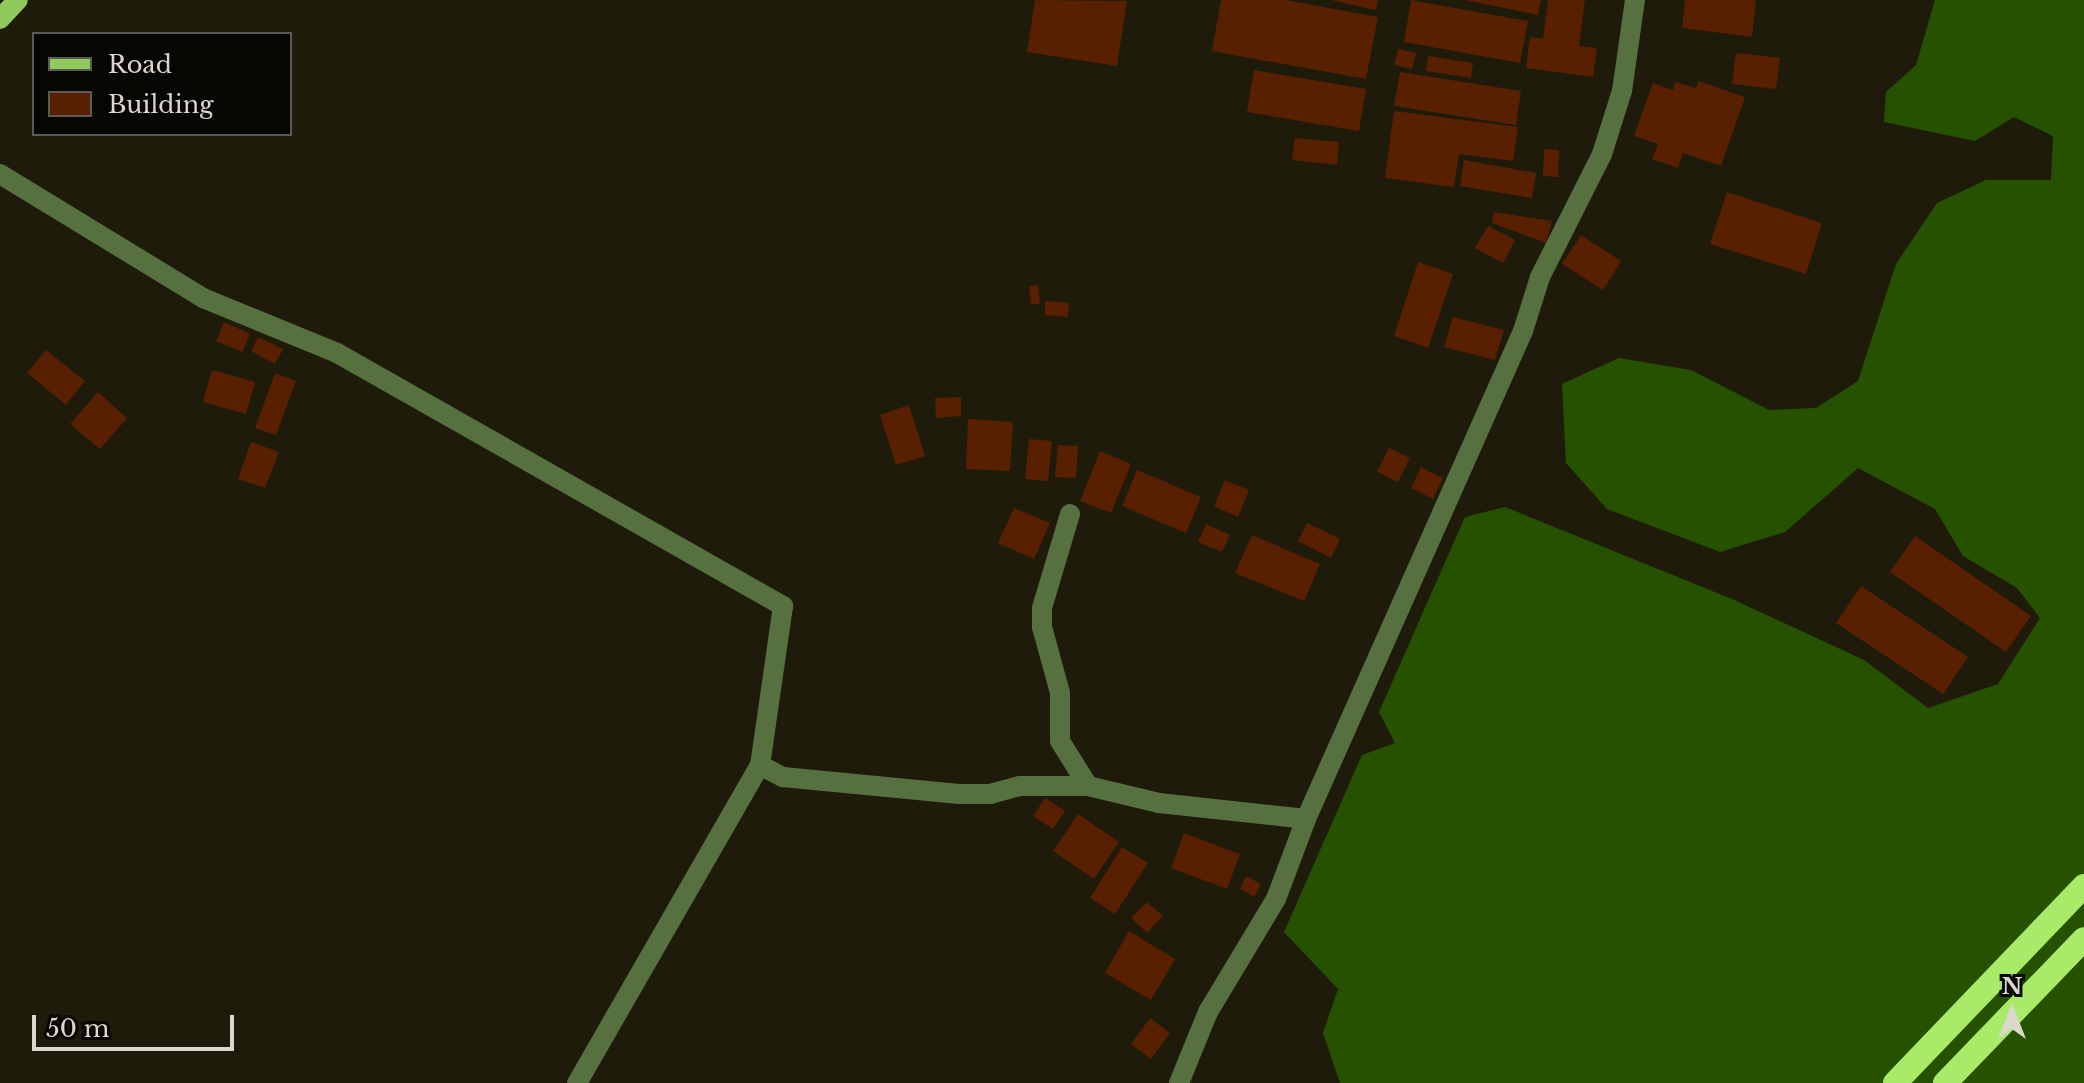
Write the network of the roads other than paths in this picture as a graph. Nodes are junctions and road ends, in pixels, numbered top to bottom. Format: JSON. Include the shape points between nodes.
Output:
{"nodes":[{"id":1,"x":18,"y":0,"type":"edge"},
{"id":2,"x":1635,"y":0,"type":"edge"},
{"id":3,"x":0,"y":19,"type":"edge"},
{"id":4,"x":0,"y":174,"type":"edge"},
{"id":5,"x":1070,"y":514,"type":"dead end"},
{"id":6,"x":760,"y":765,"type":"junction"},
{"id":7,"x":1088,"y":786,"type":"junction"},
{"id":8,"x":1306,"y":819,"type":"junction"},
{"id":9,"x":2084,"y":886,"type":"edge"},
{"id":10,"x":2084,"y":939,"type":"edge"},
{"id":11,"x":577,"y":1083,"type":"edge"},
{"id":12,"x":1179,"y":1083,"type":"edge"},
{"id":13,"x":1895,"y":1083,"type":"edge"},
{"id":14,"x":1945,"y":1083,"type":"edge"}],
"edges":[{"from":1,"to":3,"type":"main road"},
{"from":2,"to":8,"type":"street","via":[[1622,91],[1602,154],[1540,277],[1517,345]]},
{"from":4,"to":6,"type":"street","via":[[203,298],[337,353],[783,606]]},
{"from":5,"to":7,"type":"street","via":[[1042,608],[1042,627],[1060,693],[1060,741]]},
{"from":6,"to":7,"type":"street","via":[[783,777],[959,794],[990,794],[1020,786]]},
{"from":6,"to":11,"type":"street"},
{"from":7,"to":8,"type":"street","via":[[1159,803]]},
{"from":8,"to":12,"type":"street","via":[[1276,899],[1208,1012]]},
{"from":9,"to":13,"type":"highway"},
{"from":10,"to":14,"type":"highway"}]}
